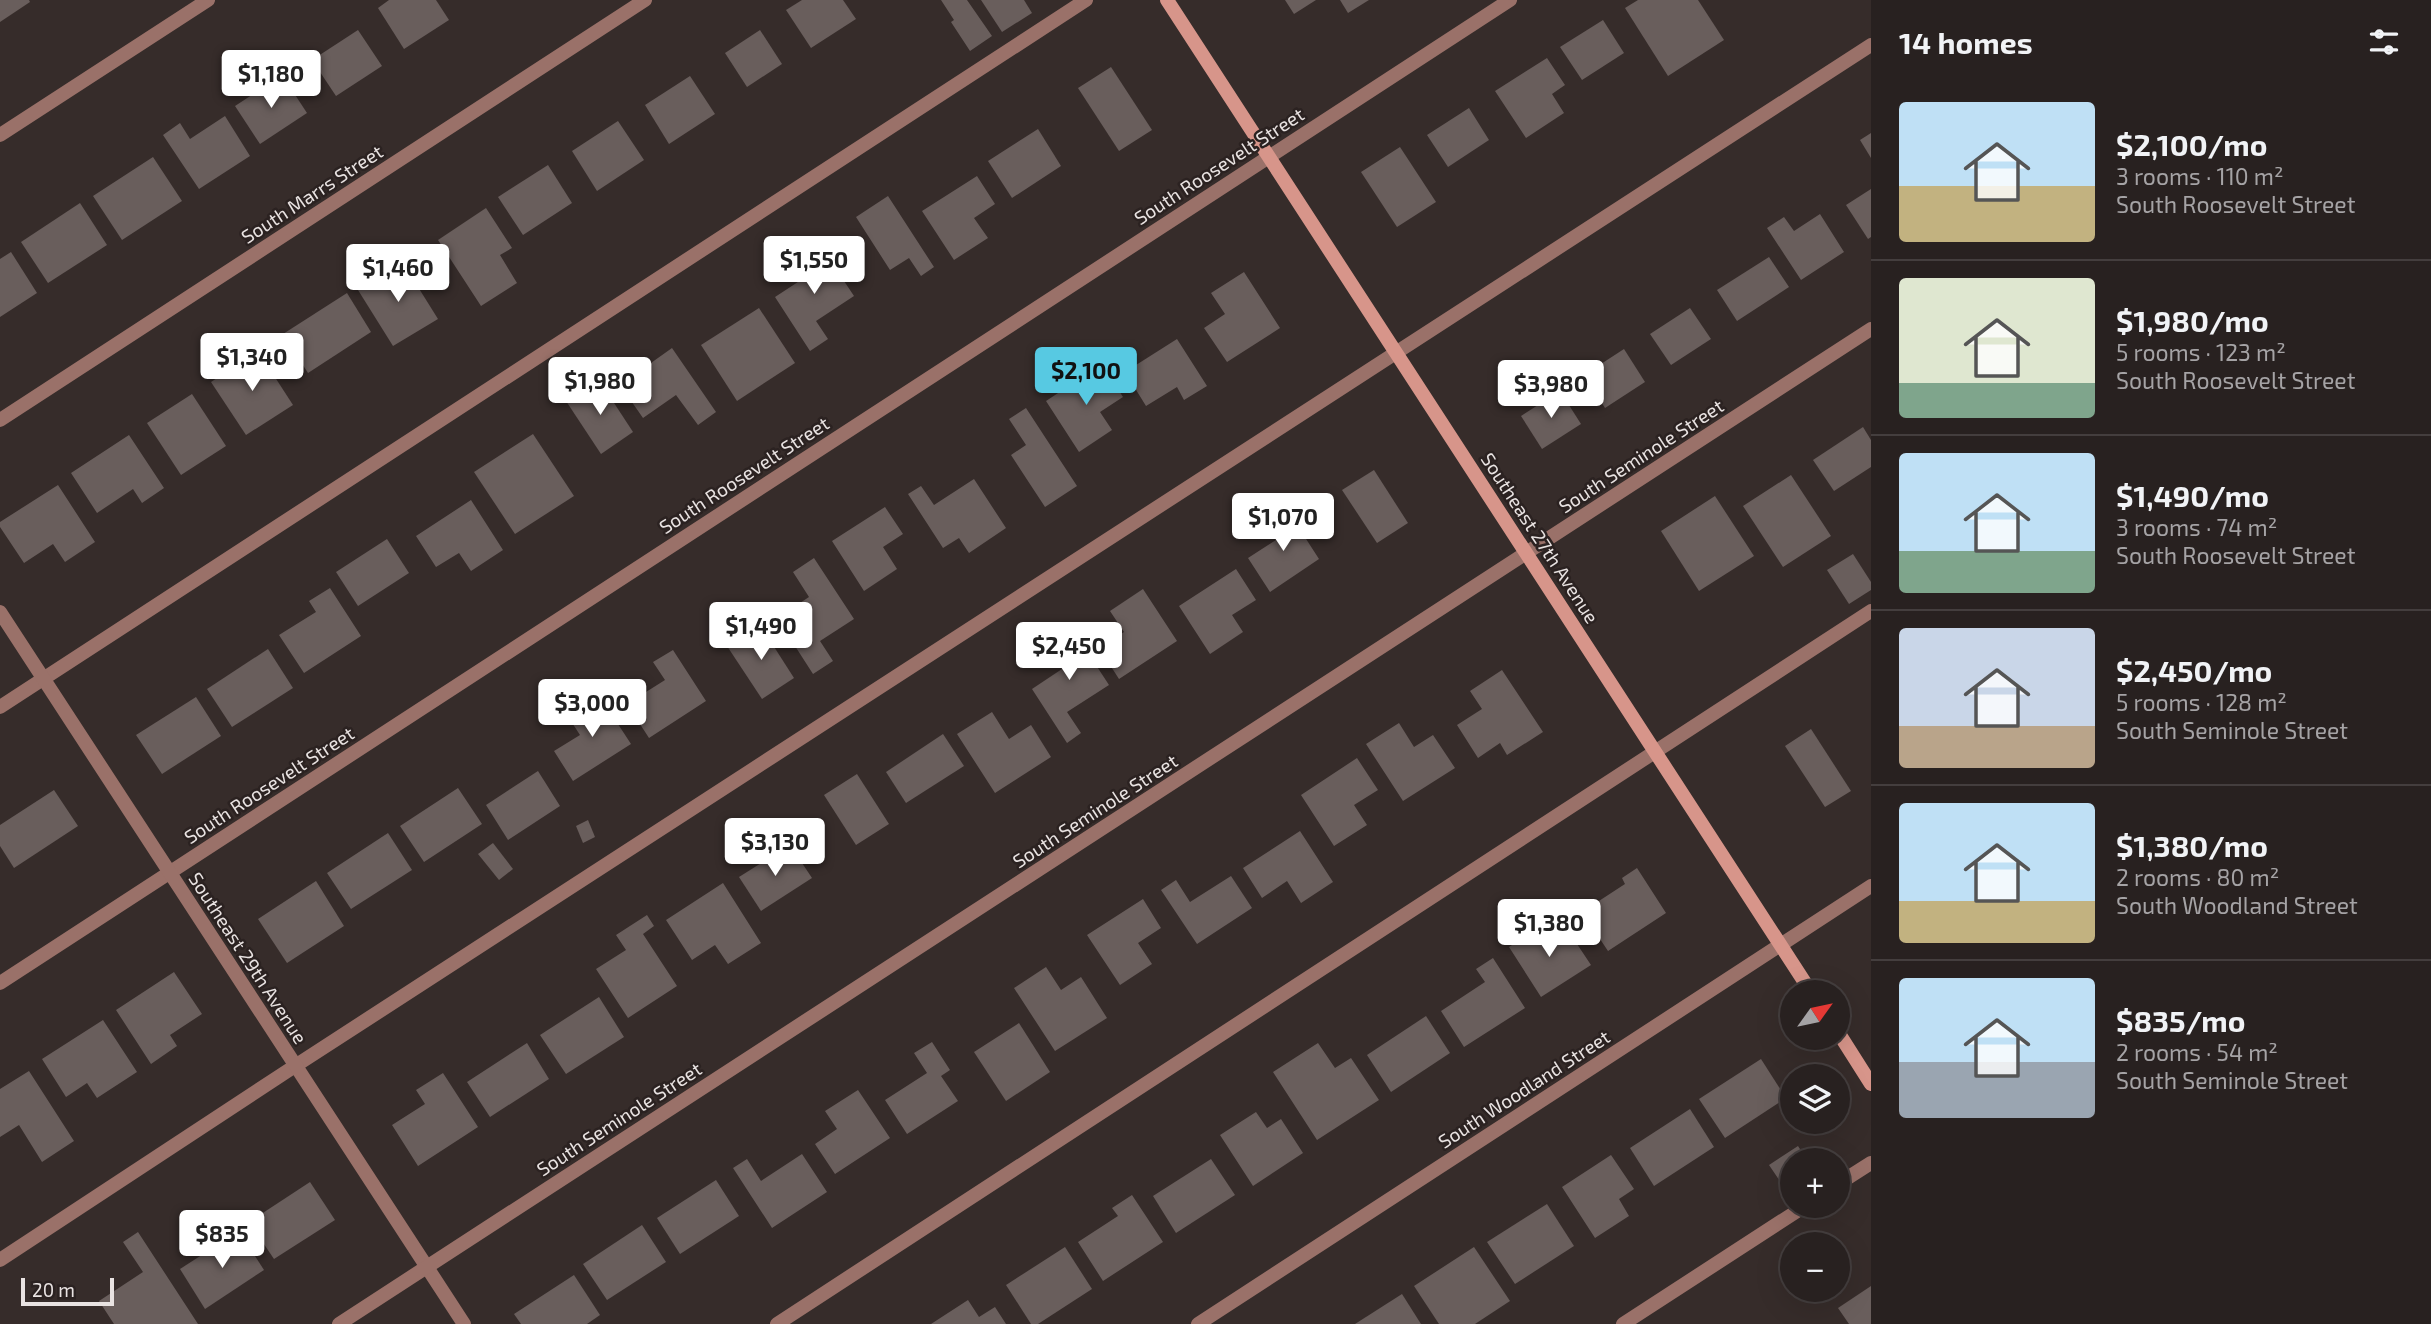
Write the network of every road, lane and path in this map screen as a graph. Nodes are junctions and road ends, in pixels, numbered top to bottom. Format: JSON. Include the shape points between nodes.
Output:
{"nodes":[{"id":1,"x":208,"y":0,"type":"edge"},
{"id":2,"x":645,"y":0,"type":"edge"},
{"id":3,"x":1086,"y":0,"type":"edge"},
{"id":4,"x":1167,"y":0,"type":"edge"},
{"id":5,"x":1510,"y":0,"type":"edge"},
{"id":6,"x":1871,"y":45,"type":"edge"},
{"id":7,"x":0,"y":135,"type":"edge"},
{"id":8,"x":1269,"y":156,"type":"junction"},
{"id":9,"x":1871,"y":330,"type":"edge"},
{"id":10,"x":1396,"y":353,"type":"junction"},
{"id":11,"x":0,"y":420,"type":"edge"},
{"id":12,"x":1527,"y":553,"type":"junction"},
{"id":13,"x":1871,"y":611,"type":"edge"},
{"id":14,"x":0,"y":612,"type":"edge"},
{"id":15,"x":44,"y":679,"type":"junction"},
{"id":16,"x":0,"y":708,"type":"edge"},
{"id":17,"x":1655,"y":751,"type":"junction"},
{"id":18,"x":170,"y":873,"type":"junction"},
{"id":19,"x":1871,"y":886,"type":"edge"},
{"id":20,"x":1781,"y":945,"type":"junction"},
{"id":21,"x":1803,"y":980,"type":"edge"},
{"id":22,"x":0,"y":983,"type":"edge"},
{"id":23,"x":1849,"y":1050,"type":"edge"},
{"id":24,"x":296,"y":1066,"type":"junction"},
{"id":25,"x":1871,"y":1084,"type":"edge"},
{"id":26,"x":1871,"y":1163,"type":"edge"},
{"id":27,"x":1850,"y":1176,"type":"edge"},
{"id":28,"x":1786,"y":1218,"type":"edge"},
{"id":29,"x":0,"y":1260,"type":"edge"},
{"id":30,"x":427,"y":1267,"type":"junction"},
{"id":31,"x":339,"y":1324,"type":"edge"},
{"id":32,"x":464,"y":1324,"type":"edge"},
{"id":33,"x":777,"y":1324,"type":"edge"},
{"id":34,"x":1198,"y":1324,"type":"edge"},
{"id":35,"x":1623,"y":1324,"type":"edge"}],
"edges":[{"from":1,"to":7,"type":"street"},
{"from":2,"to":11,"type":"street","name":"South Marrs Street"},
{"from":3,"to":15,"type":"street"},
{"from":4,"to":8,"type":"main road","name":"Southeast 27th Avenue"},
{"from":5,"to":8,"type":"street","name":"South Roosevelt Street"},
{"from":6,"to":10,"type":"street"},
{"from":8,"to":10,"type":"main road","name":"Southeast 27th Avenue"},
{"from":8,"to":18,"type":"street","name":"South Roosevelt Street"},
{"from":9,"to":12,"type":"street","name":"South Seminole Street"},
{"from":10,"to":12,"type":"main road","name":"Southeast 27th Avenue"},
{"from":10,"to":24,"type":"street"},
{"from":12,"to":17,"type":"main road","name":"Southeast 27th Avenue"},
{"from":12,"to":30,"type":"street","name":"South Seminole Street"},
{"from":13,"to":17,"type":"street"},
{"from":14,"to":15,"type":"street","name":"Southeast 29th Avenue"},
{"from":15,"to":16,"type":"street"},
{"from":15,"to":18,"type":"street","name":"Southeast 29th Avenue"},
{"from":17,"to":20,"type":"main road","name":"Southeast 27th Avenue"},
{"from":17,"to":33,"type":"street"},
{"from":18,"to":22,"type":"street","name":"South Roosevelt Street"},
{"from":18,"to":24,"type":"street","name":"Southeast 29th Avenue"},
{"from":19,"to":20,"type":"street","name":"South Woodland Street"},
{"from":20,"to":21,"type":"main road","name":"Southeast 27th Avenue"},
{"from":20,"to":34,"type":"street","name":"South Woodland Street"},
{"from":23,"to":25,"type":"main road"},
{"from":24,"to":29,"type":"street"},
{"from":24,"to":30,"type":"street","name":"Southeast 29th Avenue"},
{"from":26,"to":27,"type":"street"},
{"from":28,"to":35,"type":"street"},
{"from":30,"to":31,"type":"street","name":"South Seminole Street"},
{"from":30,"to":32,"type":"street","name":"Southeast 29th Avenue"}]}
